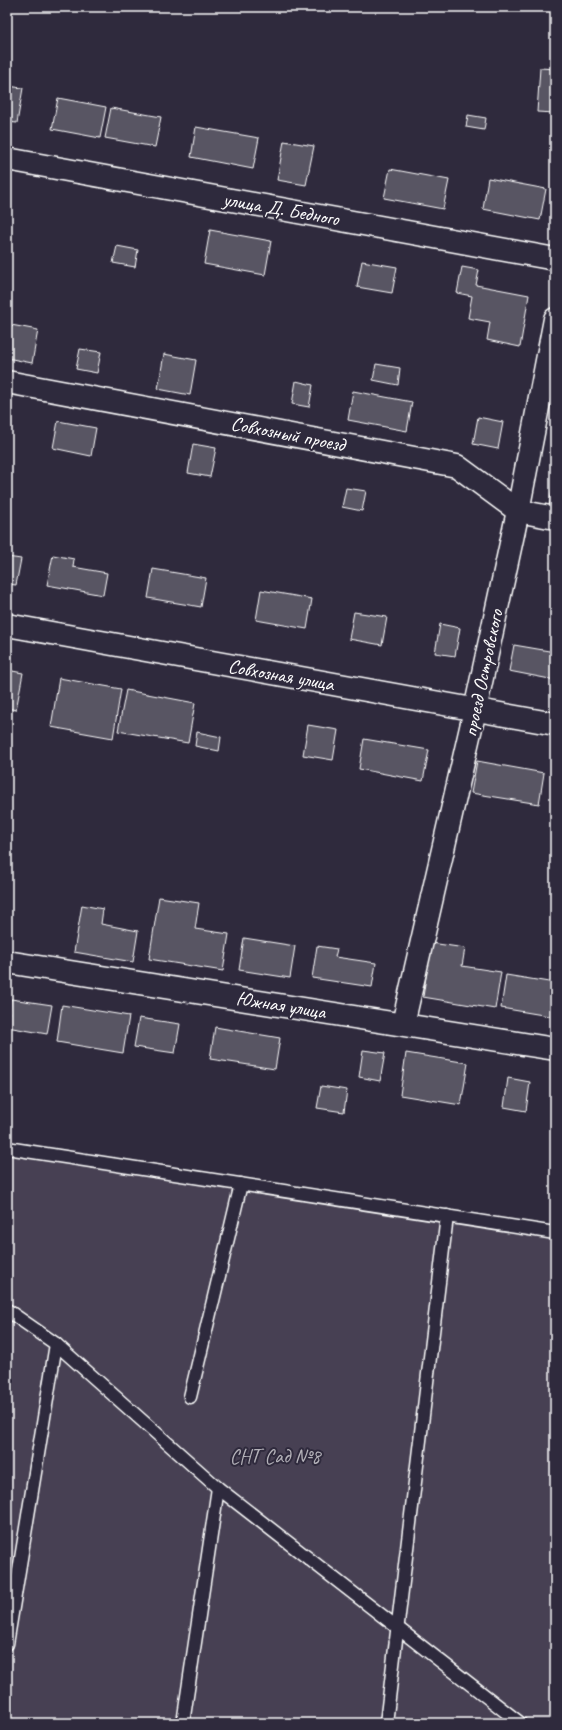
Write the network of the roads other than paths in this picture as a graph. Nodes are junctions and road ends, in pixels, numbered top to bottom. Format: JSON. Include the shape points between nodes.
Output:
{"nodes":[{"id":1,"x":7,"y":159,"type":"edge"},
{"id":2,"x":555,"y":259,"type":"edge"},
{"id":3,"x":555,"y":319,"type":"edge"},
{"id":4,"x":7,"y":382,"type":"edge"},
{"id":5,"x":518,"y":511,"type":"junction"},
{"id":6,"x":555,"y":518,"type":"edge"},
{"id":7,"x":7,"y":625,"type":"edge"},
{"id":8,"x":475,"y":710,"type":"junction"},
{"id":9,"x":555,"y":724,"type":"edge"},
{"id":10,"x":7,"y":962,"type":"edge"},
{"id":11,"x":403,"y":1024,"type":"junction"},
{"id":12,"x":555,"y":1048,"type":"edge"},
{"id":13,"x":7,"y":1148,"type":"edge"},
{"id":14,"x":241,"y":1184,"type":"junction"},
{"id":15,"x":447,"y":1216,"type":"junction"},
{"id":16,"x":555,"y":1232,"type":"edge"},
{"id":17,"x":7,"y":1310,"type":"edge"},
{"id":18,"x":56,"y":1344,"type":"junction"},
{"id":19,"x":190,"y":1397,"type":"dead end"},
{"id":20,"x":218,"y":1488,"type":"junction"},
{"id":21,"x":398,"y":1628,"type":"junction"},
{"id":22,"x":7,"y":1644,"type":"edge"},
{"id":23,"x":183,"y":1723,"type":"edge"},
{"id":24,"x":386,"y":1723,"type":"edge"},
{"id":25,"x":520,"y":1723,"type":"edge"}],
"edges":[{"from":1,"to":2,"type":"street","name":"улица Д. Бедного"},
{"from":3,"to":5,"type":"street","name":"проезд Островского"},
{"from":4,"to":5,"type":"street","name":"Совхозный проезд","via":[[457,466]]},
{"from":5,"to":6,"type":"street","name":"Совхозный проезд"},
{"from":5,"to":8,"type":"street","name":"проезд Островского"},
{"from":7,"to":8,"type":"street","name":"Совхозная улица"},
{"from":8,"to":9,"type":"street","name":"Совхозная улица"},
{"from":8,"to":11,"type":"street","name":"проезд Островского"},
{"from":10,"to":11,"type":"street","name":"Южная улица"},
{"from":11,"to":12,"type":"street","name":"Южная улица"},
{"from":13,"to":14,"type":"lane"},
{"from":14,"to":15,"type":"lane"},
{"from":14,"to":19,"type":"lane"},
{"from":15,"to":16,"type":"lane"},
{"from":15,"to":21,"type":"lane"},
{"from":17,"to":18,"type":"lane"},
{"from":18,"to":20,"type":"lane"},
{"from":18,"to":22,"type":"lane"},
{"from":20,"to":21,"type":"lane"},
{"from":20,"to":23,"type":"lane"},
{"from":21,"to":24,"type":"lane"},
{"from":21,"to":25,"type":"lane"}]}
